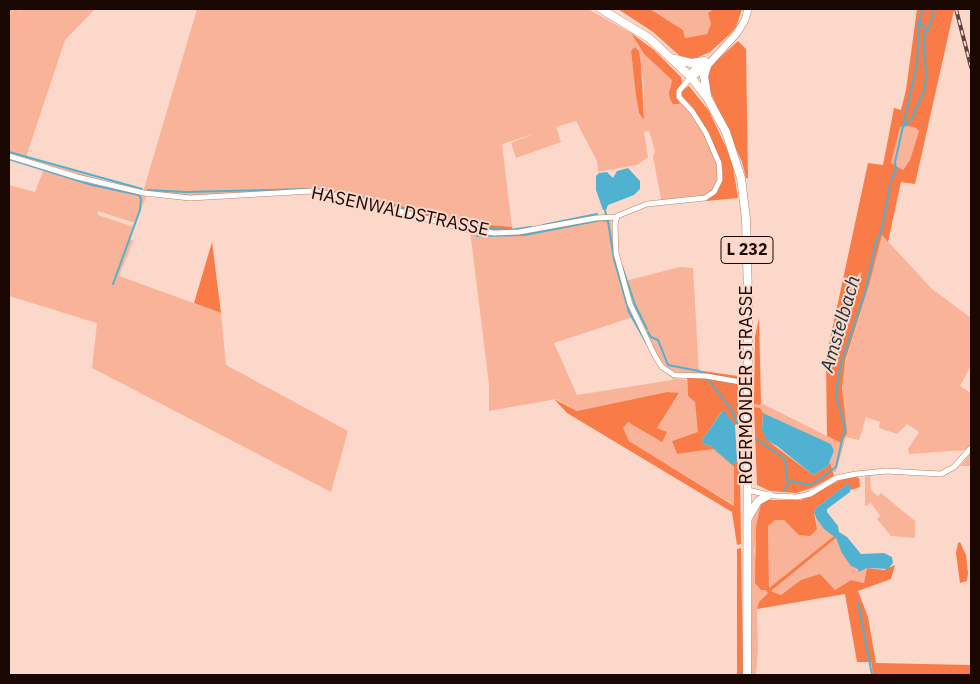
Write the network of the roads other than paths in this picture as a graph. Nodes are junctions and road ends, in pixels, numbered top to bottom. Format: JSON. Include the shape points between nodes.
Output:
{"nodes":[{"id":1,"x":601,"y":9,"type":"edge"},
{"id":2,"x":748,"y":9,"type":"edge"},
{"id":3,"x":675,"y":60,"type":"junction"},
{"id":4,"x":706,"y":64,"type":"junction"},
{"id":5,"x":692,"y":77,"type":"junction"},
{"id":6,"x":708,"y":99,"type":"junction"},
{"id":7,"x":9,"y":156,"type":"edge"},
{"id":8,"x":616,"y":217,"type":"junction"},
{"id":9,"x":746,"y":383,"type":"junction"},
{"id":10,"x":971,"y":448,"type":"edge"},
{"id":11,"x":746,"y":490,"type":"junction"},
{"id":12,"x":769,"y":494,"type":"junction"},
{"id":13,"x":747,"y":522,"type":"junction"},
{"id":14,"x":747,"y":675,"type":"edge"}],
"edges":[{"from":1,"to":3,"type":"main road","number":"L 232","via":[[634,27]]},
{"from":2,"to":4,"type":"main road","via":[[740,29]]},
{"from":3,"to":4,"type":"main road"},
{"from":3,"to":5,"type":"main road","number":"L 232"},
{"from":4,"to":5,"type":"main road"},
{"from":4,"to":6,"type":"main road","via":[[704,82]]},
{"from":5,"to":6,"type":"main road","name":"ROERMONDER STRASSE","number":"L 232"},
{"from":5,"to":8,"type":"street","name":"HASENWALDSTRASSE","via":[[679,91],[679,97],[706,133],[720,163],[720,180],[714,192],[705,198],[647,204]]},
{"from":6,"to":9,"type":"main road","name":"ROERMONDER STRASSE","number":"L 232","via":[[734,153],[746,206]]},
{"from":7,"to":8,"type":"street","name":"HASENWALDSTRASSE","via":[[144,193],[190,198],[312,191],[351,198],[464,229],[519,232]]},
{"from":8,"to":9,"type":"street","via":[[614,238],[630,304],[658,363],[674,375],[706,376]]},
{"from":9,"to":11,"type":"main road","name":"ROERMONDER STRASSE","number":"L 232"},
{"from":10,"to":12,"type":"street","via":[[954,467],[941,474],[862,473],[836,478],[805,495],[786,497]]},
{"from":11,"to":12,"type":"street"},
{"from":11,"to":13,"type":"main road","name":"ROERMONDER STRASSE","number":"L 232"},
{"from":12,"to":13,"type":"main road","via":[[754,505]]},
{"from":13,"to":14,"type":"main road","name":"ROERMONDER STRASSE","number":"L 232"}]}
